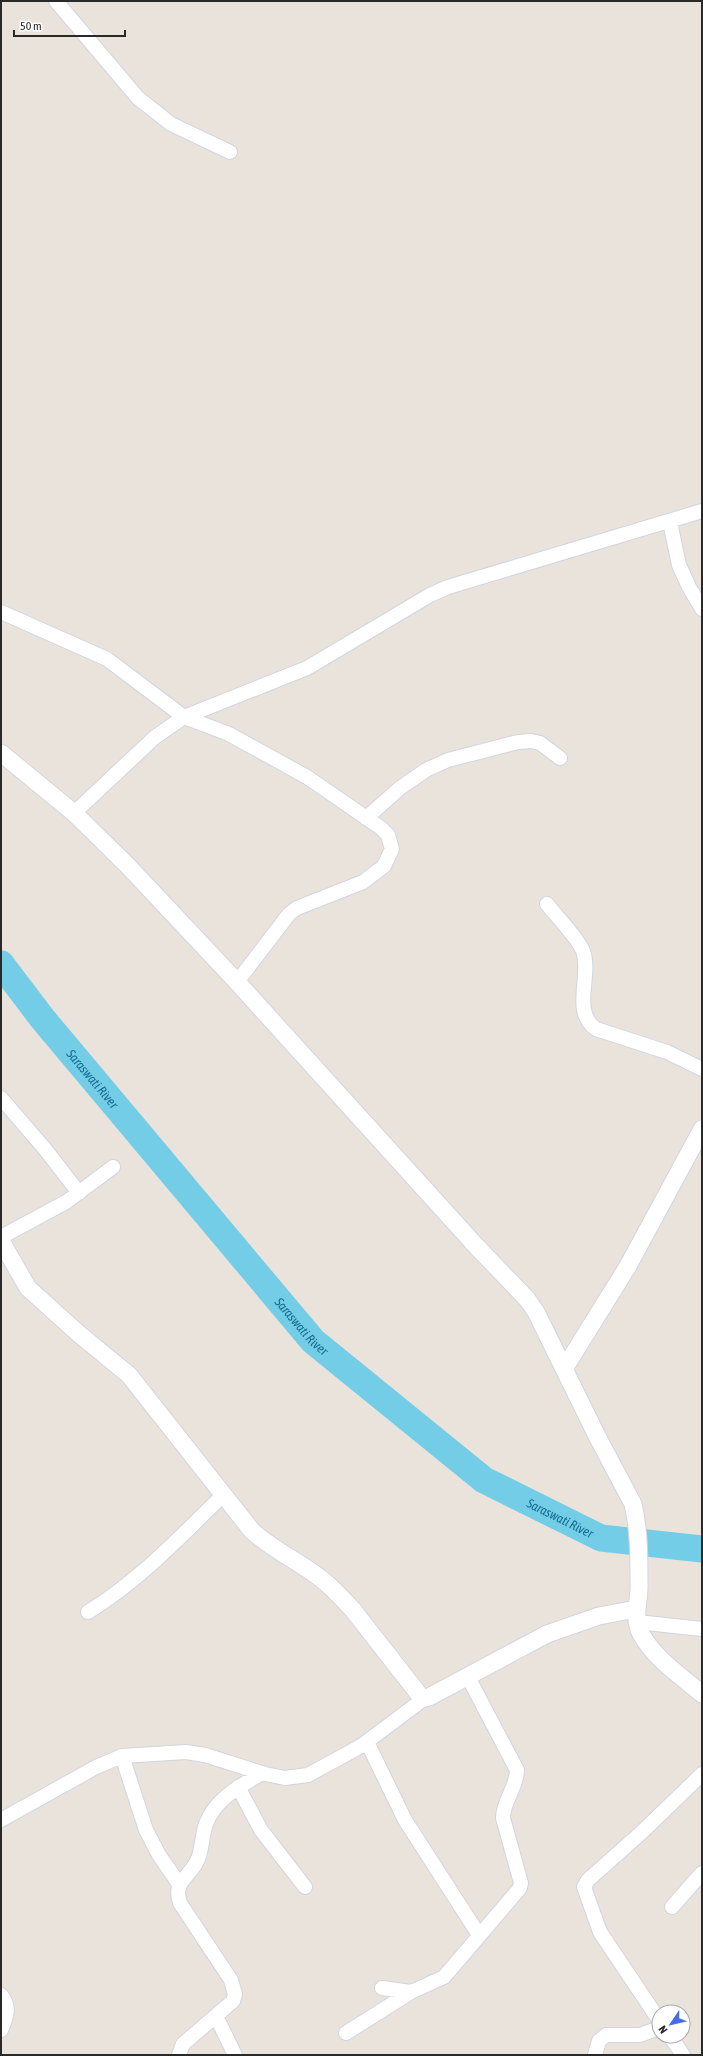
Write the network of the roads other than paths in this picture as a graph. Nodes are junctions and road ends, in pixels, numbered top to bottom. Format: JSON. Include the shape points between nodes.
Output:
{"nodes":[{"id":1,"x":56,"y":1,"type":"edge"},
{"id":2,"x":230,"y":152,"type":"dead end"},
{"id":3,"x":702,"y":511,"type":"edge"},
{"id":4,"x":670,"y":522,"type":"junction"},
{"id":5,"x":702,"y":609,"type":"edge"},
{"id":6,"x":1,"y":612,"type":"edge"},
{"id":7,"x":184,"y":717,"type":"junction"},
{"id":8,"x":1,"y":752,"type":"edge"},
{"id":9,"x":560,"y":758,"type":"dead end"},
{"id":10,"x":74,"y":813,"type":"junction"},
{"id":11,"x":366,"y":818,"type":"junction"},
{"id":12,"x":547,"y":904,"type":"dead end"},
{"id":13,"x":237,"y":982,"type":"junction"},
{"id":14,"x":702,"y":1069,"type":"edge"},
{"id":15,"x":1,"y":1098,"type":"edge"},
{"id":16,"x":702,"y":1129,"type":"edge"},
{"id":17,"x":113,"y":1167,"type":"dead end"},
{"id":18,"x":79,"y":1193,"type":"junction"},
{"id":19,"x":1,"y":1237,"type":"edge"},
{"id":20,"x":1,"y":1241,"type":"edge"},
{"id":21,"x":564,"y":1369,"type":"junction"},
{"id":22,"x":222,"y":1496,"type":"junction"},
{"id":23,"x":88,"y":1612,"type":"dead end"},
{"id":24,"x":636,"y":1616,"type":"junction"},
{"id":25,"x":702,"y":1628,"type":"edge"},
{"id":26,"x":468,"y":1677,"type":"junction"},
{"id":27,"x":702,"y":1694,"type":"edge"},
{"id":28,"x":425,"y":1698,"type":"junction"},
{"id":29,"x":367,"y":1742,"type":"junction"},
{"id":30,"x":122,"y":1756,"type":"junction"},
{"id":31,"x":262,"y":1773,"type":"junction"},
{"id":32,"x":702,"y":1774,"type":"edge"},
{"id":33,"x":238,"y":1788,"type":"junction"},
{"id":34,"x":1,"y":1820,"type":"edge"},
{"id":35,"x":702,"y":1873,"type":"edge"},
{"id":36,"x":179,"y":1884,"type":"junction"},
{"id":37,"x":305,"y":1887,"type":"dead end"},
{"id":38,"x":672,"y":1908,"type":"dead end"},
{"id":39,"x":479,"y":1935,"type":"junction"},
{"id":40,"x":382,"y":1988,"type":"dead end"},
{"id":41,"x":412,"y":1992,"type":"junction"},
{"id":42,"x":1,"y":1995,"type":"edge"},
{"id":43,"x":651,"y":2008,"type":"edge"},
{"id":44,"x":216,"y":2016,"type":"junction"},
{"id":45,"x":1,"y":2030,"type":"edge"},
{"id":46,"x":651,"y":2031,"type":"edge"},
{"id":47,"x":346,"y":2033,"type":"dead end"},
{"id":48,"x":675,"y":2044,"type":"edge"},
{"id":49,"x":179,"y":2055,"type":"edge"},
{"id":50,"x":235,"y":2055,"type":"edge"},
{"id":51,"x":595,"y":2055,"type":"edge"},
{"id":52,"x":683,"y":2055,"type":"edge"}],
"edges":[{"from":1,"to":2,"type":"street","via":[[138,98],[171,124]]},
{"from":3,"to":4,"type":"street"},
{"from":4,"to":5,"type":"street","via":[[679,565]]},
{"from":4,"to":7,"type":"street","via":[[448,587],[430,595],[307,668]]},
{"from":6,"to":7,"type":"street","via":[[107,659]]},
{"from":7,"to":10,"type":"street","via":[[155,737]]},
{"from":7,"to":11,"type":"street","via":[[235,737],[307,777]]},
{"from":8,"to":10,"type":"street"},
{"from":9,"to":11,"type":"street","via":[[540,743],[531,741],[448,760],[435,765],[400,788]]},
{"from":10,"to":13,"type":"street","via":[[128,866]]},
{"from":11,"to":13,"type":"street","via":[[381,828],[391,842],[392,849],[384,866],[363,882],[297,908],[282,921]]},
{"from":12,"to":14,"type":"street","via":[[583,952],[584,1011],[587,1021],[596,1029],[667,1052]]},
{"from":13,"to":21,"type":"street","via":[[476,1247],[527,1299]]},
{"from":15,"to":18,"type":"street"},
{"from":16,"to":21,"type":"street","via":[[628,1266]]},
{"from":17,"to":18,"type":"street"},
{"from":18,"to":19,"type":"street"},
{"from":20,"to":22,"type":"street","via":[[28,1288],[129,1375]]},
{"from":21,"to":24,"type":"street","via":[[628,1491],[636,1516],[639,1585]]},
{"from":22,"to":23,"type":"street","via":[[147,1570]]},
{"from":22,"to":28,"type":"street","via":[[260,1538],[320,1578],[353,1610],[421,1697]]},
{"from":24,"to":25,"type":"street"},
{"from":24,"to":26,"type":"street","via":[[599,1616],[547,1634]]},
{"from":24,"to":27,"type":"street","via":[[641,1634],[650,1648]]},
{"from":26,"to":28,"type":"street"},
{"from":26,"to":39,"type":"street","via":[[517,1770],[517,1778],[503,1811],[503,1818],[521,1883],[520,1888]]},
{"from":28,"to":29,"type":"street"},
{"from":29,"to":31,"type":"street","via":[[308,1775],[285,1778]]},
{"from":29,"to":39,"type":"street","via":[[405,1820]]},
{"from":30,"to":31,"type":"street","via":[[186,1752],[205,1755]]},
{"from":30,"to":34,"type":"street","via":[[96,1767]]},
{"from":30,"to":36,"type":"street","via":[[146,1830]]},
{"from":31,"to":33,"type":"street"},
{"from":32,"to":43,"type":"street","via":[[588,1880],[584,1888],[600,1932]]},
{"from":33,"to":36,"type":"street","via":[[226,1796],[211,1814],[198,1858]]},
{"from":33,"to":37,"type":"street","via":[[261,1830]]},
{"from":35,"to":38,"type":"street"},
{"from":36,"to":44,"type":"street","via":[[177,1890],[180,1903],[234,1987],[233,2001]]},
{"from":39,"to":41,"type":"street","via":[[444,1977]]},
{"from":40,"to":41,"type":"street"},
{"from":41,"to":47,"type":"street"},
{"from":42,"to":45,"type":"street","via":[[8,2013]]},
{"from":44,"to":49,"type":"street","via":[[182,2044]]},
{"from":44,"to":50,"type":"street"},
{"from":46,"to":51,"type":"street","via":[[640,2035],[606,2035],[599,2042]]},
{"from":48,"to":52,"type":"street"}]}
